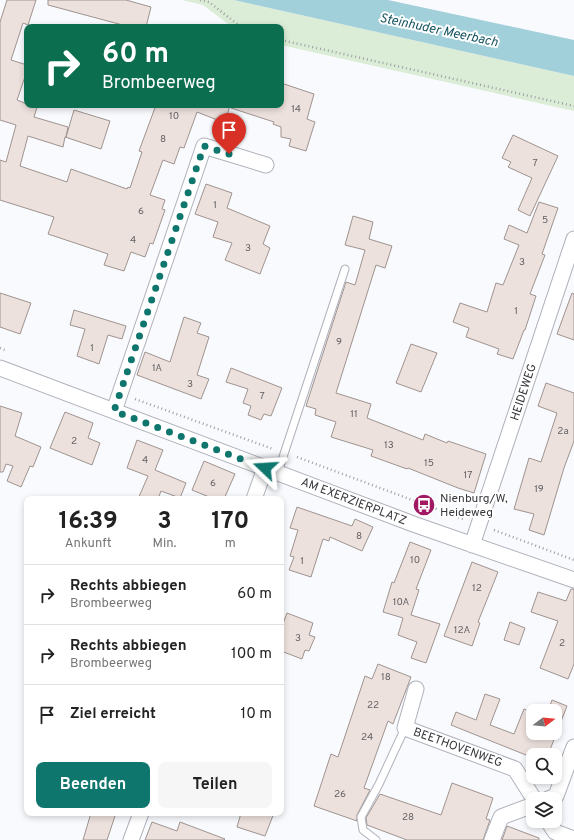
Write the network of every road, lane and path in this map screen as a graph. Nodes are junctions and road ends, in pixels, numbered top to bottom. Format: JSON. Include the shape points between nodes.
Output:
{"nodes":[{"id":1,"x":200,"y":0,"type":"edge"},
{"id":2,"x":237,"y":24,"type":"edge"},
{"id":3,"x":284,"y":41,"type":"edge"},
{"id":4,"x":574,"y":106,"type":"edge"},
{"id":5,"x":266,"y":165,"type":"dead end"},
{"id":6,"x":574,"y":239,"type":"edge"},
{"id":7,"x":345,"y":268,"type":"dead end"},
{"id":8,"x":0,"y":368,"type":"edge"},
{"id":9,"x":114,"y":411,"type":"junction"},
{"id":10,"x":272,"y":470,"type":"junction"},
{"id":11,"x":256,"y":496,"type":"edge"},
{"id":12,"x":472,"y":545,"type":"junction"},
{"id":13,"x":574,"y":580,"type":"edge"},
{"id":14,"x":416,"y":689,"type":"dead end"},
{"id":15,"x":405,"y":728,"type":"junction"},
{"id":16,"x":574,"y":746,"type":"edge"},
{"id":17,"x":530,"y":792,"type":"edge"},
{"id":18,"x":557,"y":792,"type":"edge"},
{"id":19,"x":526,"y":808,"type":"edge"},
{"id":20,"x":140,"y":816,"type":"edge"},
{"id":21,"x":552,"y":828,"type":"edge"},
{"id":22,"x":574,"y":839,"type":"edge"},
{"id":23,"x":131,"y":840,"type":"edge"},
{"id":24,"x":376,"y":840,"type":"edge"},
{"id":25,"x":492,"y":840,"type":"edge"}],
"edges":[{"from":1,"to":2,"type":"path","via":[[209,2]]},
{"from":3,"to":4,"type":"path"},
{"from":5,"to":9,"type":"street","via":[[204,146]]},
{"from":6,"to":12,"type":"street","name":"HEIDEWEG"},
{"from":7,"to":10,"type":"lane"},
{"from":8,"to":9,"type":"street","name":"AM EXERZIERPLATZ"},
{"from":9,"to":10,"type":"street","name":"AM EXERZIERPLATZ"},
{"from":10,"to":11,"type":"street"},
{"from":10,"to":12,"type":"street","name":"AM EXERZIERPLATZ"},
{"from":12,"to":13,"type":"street","name":"AM EXERZIERPLATZ"},
{"from":14,"to":15,"type":"street","name":"BEETHOVENWEG"},
{"from":15,"to":17,"type":"street","name":"BEETHOVENWEG","via":[[515,769]]},
{"from":15,"to":24,"type":"lane","via":[[361,817],[363,830]]},
{"from":16,"to":18,"type":"street"},
{"from":19,"to":25,"type":"street","via":[[501,817]]},
{"from":20,"to":23,"type":"street"},
{"from":21,"to":22,"type":"street","via":[[555,832]]}]}
